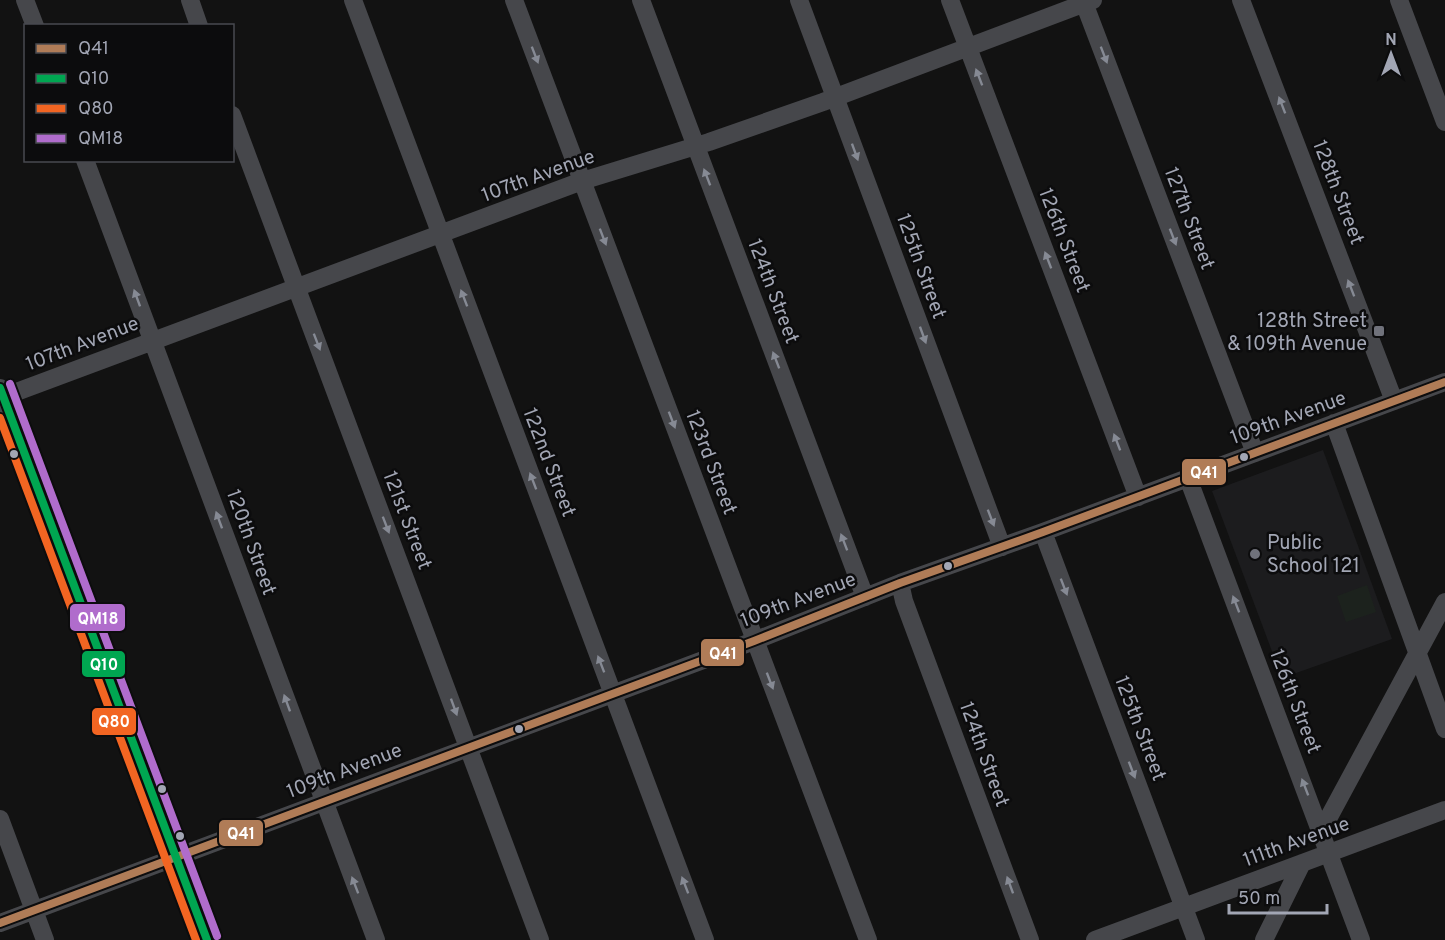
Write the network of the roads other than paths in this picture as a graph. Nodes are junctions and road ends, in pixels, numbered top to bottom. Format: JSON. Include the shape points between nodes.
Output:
{"nodes":[{"id":1,"x":26,"y":0,"type":"edge"},
{"id":2,"x":190,"y":0,"type":"edge"},
{"id":3,"x":353,"y":0,"type":"edge"},
{"id":4,"x":514,"y":0,"type":"edge"},
{"id":5,"x":641,"y":0,"type":"edge"},
{"id":6,"x":799,"y":0,"type":"edge"},
{"id":7,"x":950,"y":0,"type":"edge"},
{"id":8,"x":1241,"y":0,"type":"edge"},
{"id":9,"x":1399,"y":0,"type":"edge"},
{"id":10,"x":1087,"y":1,"type":"edge"},
{"id":11,"x":34,"y":24,"type":"edge"},
{"id":12,"x":198,"y":24,"type":"edge"},
{"id":13,"x":968,"y":48,"type":"junction"},
{"id":14,"x":835,"y":97,"type":"junction"},
{"id":15,"x":234,"y":120,"type":"edge"},
{"id":16,"x":1445,"y":122,"type":"edge"},
{"id":17,"x":696,"y":146,"type":"junction"},
{"id":18,"x":87,"y":162,"type":"edge"},
{"id":19,"x":582,"y":181,"type":"junction"},
{"id":20,"x":440,"y":234,"type":"junction"},
{"id":21,"x":297,"y":287,"type":"junction"},
{"id":22,"x":153,"y":340,"type":"junction"},
{"id":23,"x":1445,"y":382,"type":"edge"},
{"id":24,"x":1,"y":394,"type":"edge"},
{"id":25,"x":1394,"y":401,"type":"junction"},
{"id":26,"x":1334,"y":423,"type":"junction"},
{"id":27,"x":1255,"y":453,"type":"junction"},
{"id":28,"x":1188,"y":478,"type":"junction"},
{"id":29,"x":1138,"y":497,"type":"junction"},
{"id":30,"x":1043,"y":532,"type":"junction"},
{"id":31,"x":1002,"y":547,"type":"junction"},
{"id":32,"x":900,"y":583,"type":"junction"},
{"id":33,"x":865,"y":597,"type":"junction"},
{"id":34,"x":1445,"y":602,"type":"edge"},
{"id":35,"x":754,"y":640,"type":"junction"},
{"id":36,"x":1417,"y":653,"type":"junction"},
{"id":37,"x":612,"y":694,"type":"junction"},
{"id":38,"x":1445,"y":729,"type":"edge"},
{"id":39,"x":468,"y":747,"type":"junction"},
{"id":40,"x":324,"y":801,"type":"junction"},
{"id":41,"x":1445,"y":810,"type":"edge"},
{"id":42,"x":0,"y":819,"type":"edge"},
{"id":43,"x":1319,"y":826,"type":"junction"},
{"id":44,"x":1329,"y":853,"type":"junction"},
{"id":45,"x":175,"y":857,"type":"junction"},
{"id":46,"x":1302,"y":863,"type":"junction"},
{"id":47,"x":1183,"y":907,"type":"junction"},
{"id":48,"x":34,"y":910,"type":"junction"},
{"id":49,"x":0,"y":923,"type":"edge"},
{"id":50,"x":45,"y":940,"type":"edge"},
{"id":51,"x":207,"y":940,"type":"edge"},
{"id":52,"x":376,"y":940,"type":"edge"},
{"id":53,"x":540,"y":940,"type":"edge"},
{"id":54,"x":705,"y":940,"type":"edge"},
{"id":55,"x":868,"y":940,"type":"edge"},
{"id":56,"x":1030,"y":940,"type":"edge"},
{"id":57,"x":1095,"y":940,"type":"edge"},
{"id":58,"x":1196,"y":940,"type":"edge"},
{"id":59,"x":1264,"y":940,"type":"edge"},
{"id":60,"x":1361,"y":940,"type":"edge"}],
"edges":[{"from":1,"to":11,"type":"street"},
{"from":2,"to":12,"type":"street"},
{"from":3,"to":20,"type":"street","name":"122nd Street"},
{"from":4,"to":19,"type":"street","name":"123rd Street","one_way":true},
{"from":5,"to":17,"type":"street","name":"124th Street"},
{"from":6,"to":14,"type":"street","name":"125th Street"},
{"from":7,"to":13,"type":"street","name":"126th Street"},
{"from":25,"to":8,"type":"street","name":"128th Street","one_way":true},
{"from":9,"to":16,"type":"street"},
{"from":10,"to":13,"type":"street","name":"107th Avenue"},
{"from":10,"to":27,"type":"street","name":"127th Street","one_way":true},
{"from":13,"to":14,"type":"street","name":"107th Avenue"},
{"from":29,"to":13,"type":"street","name":"126th Street","one_way":true},
{"from":14,"to":17,"type":"street","name":"107th Avenue"},
{"from":14,"to":31,"type":"street","name":"125th Street","one_way":true},
{"from":15,"to":21,"type":"street","name":"121st Street"},
{"from":17,"to":19,"type":"street","name":"107th Avenue"},
{"from":33,"to":17,"type":"street","name":"124th Street","one_way":true},
{"from":22,"to":18,"type":"street","name":"120th Street","one_way":true},
{"from":19,"to":20,"type":"street","name":"107th Avenue"},
{"from":19,"to":35,"type":"street","name":"123rd Street","one_way":true},
{"from":20,"to":21,"type":"street","name":"107th Avenue"},
{"from":37,"to":20,"type":"street","name":"122nd Street","one_way":true},
{"from":21,"to":22,"type":"street","name":"107th Avenue"},
{"from":21,"to":39,"type":"street","name":"121st Street","one_way":true},
{"from":22,"to":24,"type":"street","name":"107th Avenue"},
{"from":40,"to":22,"type":"street","name":"120th Street","one_way":true},
{"from":23,"to":25,"type":"street","name":"109th Avenue"},
{"from":24,"to":45,"type":"street"},
{"from":25,"to":26,"type":"street","name":"109th Avenue"},
{"from":26,"to":27,"type":"street","name":"109th Avenue"},
{"from":26,"to":36,"type":"street"},
{"from":27,"to":28,"type":"street","name":"109th Avenue"},
{"from":28,"to":29,"type":"street","name":"109th Avenue"},
{"from":43,"to":28,"type":"street","name":"126th Street","one_way":true},
{"from":29,"to":30,"type":"street","name":"109th Avenue"},
{"from":30,"to":31,"type":"street","name":"109th Avenue"},
{"from":30,"to":47,"type":"street","name":"125th Street","one_way":true},
{"from":31,"to":32,"type":"street","name":"109th Avenue"},
{"from":32,"to":33,"type":"street","name":"109th Avenue"},
{"from":56,"to":32,"type":"street","name":"124th Street","one_way":true},
{"from":33,"to":35,"type":"street","name":"109th Avenue"},
{"from":34,"to":36,"type":"street"},
{"from":35,"to":37,"type":"street","name":"109th Avenue"},
{"from":35,"to":55,"type":"street","name":"123rd Street","one_way":true},
{"from":36,"to":38,"type":"street"},
{"from":36,"to":43,"type":"street","via":[[1329,818]]},
{"from":37,"to":39,"type":"street","name":"109th Avenue"},
{"from":54,"to":37,"type":"street","name":"122nd Street","one_way":true},
{"from":39,"to":40,"type":"street","name":"109th Avenue"},
{"from":39,"to":53,"type":"street","name":"121st Street"},
{"from":40,"to":45,"type":"street","name":"109th Avenue"},
{"from":52,"to":40,"type":"street","name":"120th Street","one_way":true},
{"from":41,"to":44,"type":"street","name":"111th Avenue"},
{"from":42,"to":48,"type":"street"},
{"from":43,"to":44,"type":"street","name":"126th Street"},
{"from":44,"to":46,"type":"street","name":"111th Avenue"},
{"from":44,"to":60,"type":"street","name":"126th Street"},
{"from":45,"to":48,"type":"street","name":"109th Avenue"},
{"from":45,"to":51,"type":"street"},
{"from":46,"to":47,"type":"street","name":"111th Avenue"},
{"from":46,"to":59,"type":"street"},
{"from":47,"to":57,"type":"street","name":"111th Avenue"},
{"from":47,"to":58,"type":"street","name":"125th Street"},
{"from":48,"to":49,"type":"street","name":"109th Avenue"},
{"from":48,"to":50,"type":"street"}]}
